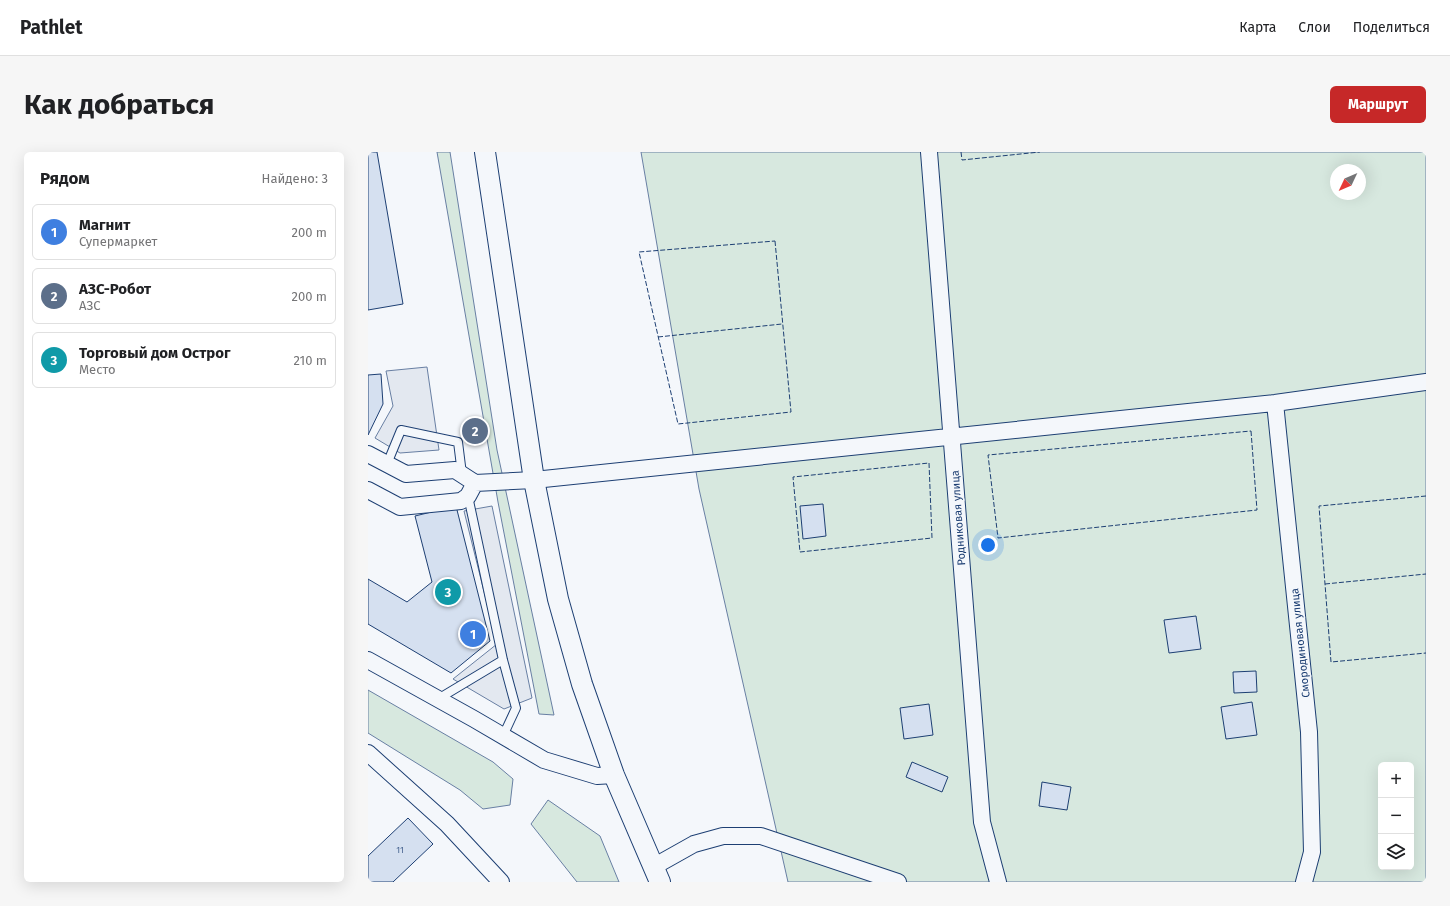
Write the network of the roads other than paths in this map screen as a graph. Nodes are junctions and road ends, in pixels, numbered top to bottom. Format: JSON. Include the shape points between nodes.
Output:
{"nodes":[{"id":1,"x":485,"y":152,"type":"edge"},
{"id":2,"x":929,"y":152,"type":"edge"},
{"id":3,"x":1426,"y":382,"type":"edge"},
{"id":4,"x":1275,"y":403,"type":"junction"},
{"id":5,"x":952,"y":436,"type":"junction"},
{"id":6,"x":368,"y":454,"type":"edge"},
{"id":7,"x":387,"y":464,"type":"junction"},
{"id":8,"x":534,"y":480,"type":"junction"},
{"id":9,"x":468,"y":485,"type":"junction"},
{"id":10,"x":368,"y":490,"type":"edge"},
{"id":11,"x":368,"y":660,"type":"edge"},
{"id":12,"x":503,"y":660,"type":"junction"},
{"id":13,"x":438,"y":699,"type":"junction"},
{"id":14,"x":503,"y":736,"type":"junction"},
{"id":15,"x":368,"y":753,"type":"edge"},
{"id":16,"x":614,"y":775,"type":"junction"},
{"id":17,"x":656,"y":874,"type":"edge"},
{"id":18,"x":501,"y":882,"type":"edge"},
{"id":19,"x":898,"y":882,"type":"edge"},
{"id":20,"x":998,"y":882,"type":"edge"},
{"id":21,"x":1304,"y":882,"type":"edge"}],
"edges":[{"from":1,"to":8,"type":"street"},
{"from":2,"to":5,"type":"street","name":"Родниковая улица"},
{"from":3,"to":4,"type":"street"},
{"from":4,"to":5,"type":"street"},
{"from":4,"to":21,"type":"street","name":"Смородиновая улица","via":[[1309,732],[1312,852]]},
{"from":5,"to":8,"type":"street"},
{"from":5,"to":20,"type":"street","name":"Родниковая улица","via":[[982,822]]},
{"from":6,"to":7,"type":"street"},
{"from":7,"to":9,"type":"street","via":[[406,474],[455,470]]},
{"from":7,"to":9,"type":"lane","via":[[401,430],[458,442]]},
{"from":8,"to":9,"type":"street"},
{"from":8,"to":16,"type":"street","via":[[558,599],[582,684]]},
{"from":9,"to":10,"type":"street","via":[[460,501],[400,507]]},
{"from":9,"to":12,"type":"lane"},
{"from":11,"to":13,"type":"street"},
{"from":12,"to":13,"type":"lane"},
{"from":12,"to":14,"type":"lane","via":[[516,708]]},
{"from":13,"to":14,"type":"street"},
{"from":14,"to":16,"type":"street","via":[[544,760],[597,776]]},
{"from":15,"to":18,"type":"street","via":[[448,824]]},
{"from":16,"to":17,"type":"street"},
{"from":17,"to":19,"type":"street","via":[[694,844],[722,836],[762,836]]}]}
